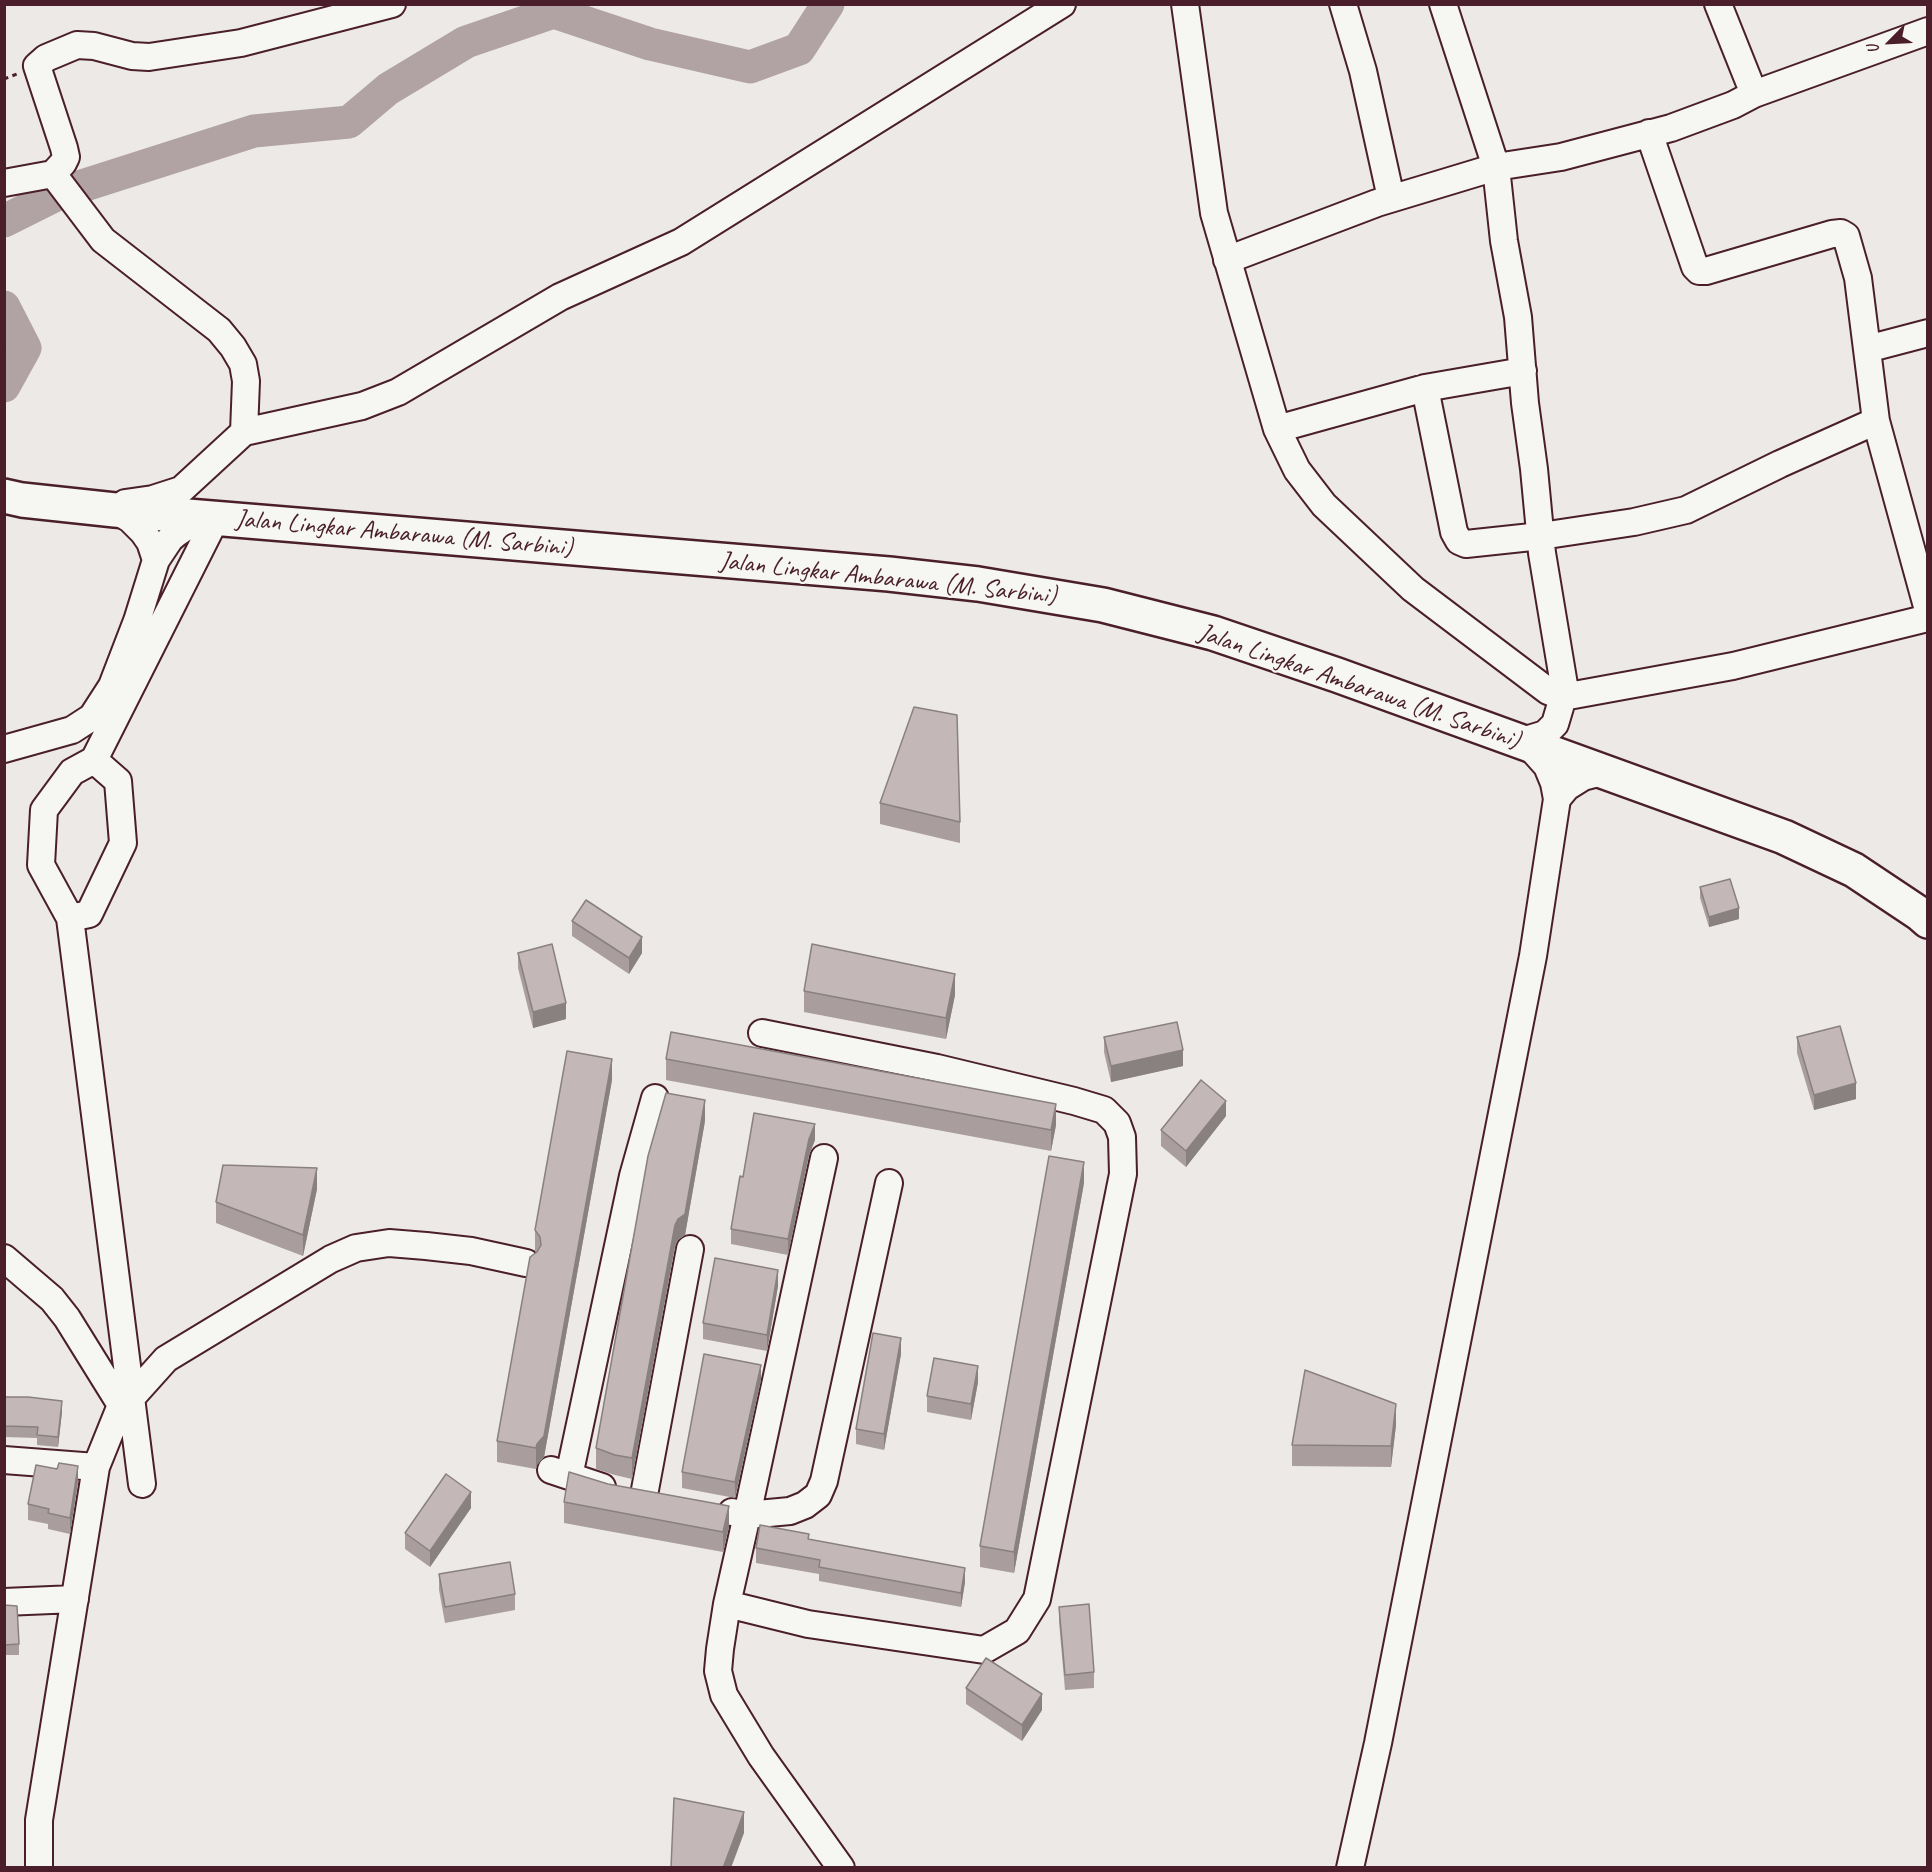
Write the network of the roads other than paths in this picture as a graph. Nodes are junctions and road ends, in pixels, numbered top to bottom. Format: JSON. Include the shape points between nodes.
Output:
{"nodes":[{"id":1,"x":392,"y":4,"type":"edge"},
{"id":2,"x":1062,"y":4,"type":"edge"},
{"id":3,"x":1185,"y":4,"type":"edge"},
{"id":4,"x":1343,"y":4,"type":"edge"},
{"id":5,"x":1443,"y":4,"type":"edge"},
{"id":6,"x":1718,"y":4,"type":"edge"},
{"id":7,"x":1928,"y":31,"type":"edge"},
{"id":8,"x":1754,"y":94,"type":"junction"},
{"id":9,"x":1648,"y":133,"type":"junction"},
{"id":10,"x":1496,"y":167,"type":"junction"},
{"id":11,"x":56,"y":178,"type":"junction"},
{"id":12,"x":4,"y":183,"type":"edge"},
{"id":13,"x":1391,"y":198,"type":"junction"},
{"id":14,"x":1227,"y":260,"type":"junction"},
{"id":15,"x":1928,"y":333,"type":"edge"},
{"id":16,"x":1867,"y":349,"type":"junction"},
{"id":17,"x":1523,"y":370,"type":"junction"},
{"id":18,"x":1425,"y":388,"type":"junction"},
{"id":19,"x":1876,"y":422,"type":"junction"},
{"id":20,"x":1277,"y":429,"type":"junction"},
{"id":21,"x":244,"y":432,"type":"junction"},
{"id":22,"x":199,"y":471,"type":"junction"},
{"id":23,"x":4,"y":496,"type":"edge"},
{"id":24,"x":102,"y":509,"type":"junction"},
{"id":25,"x":216,"y":518,"type":"junction"},
{"id":26,"x":1541,"y":536,"type":"junction"},
{"id":27,"x":156,"y":560,"type":"junction"},
{"id":28,"x":1928,"y":610,"type":"edge"},
{"id":29,"x":1928,"y":618,"type":"edge"},
{"id":30,"x":1563,"y":697,"type":"junction"},
{"id":31,"x":1555,"y":724,"type":"junction"},
{"id":32,"x":1525,"y":744,"type":"junction"},
{"id":33,"x":4,"y":749,"type":"edge"},
{"id":34,"x":94,"y":760,"type":"junction"},
{"id":35,"x":1594,"y":769,"type":"junction"},
{"id":36,"x":1557,"y":799,"type":"junction"},
{"id":37,"x":70,"y":918,"type":"junction"},
{"id":38,"x":1928,"y":921,"type":"edge"},
{"id":39,"x":762,"y":1033,"type":"dead end"},
{"id":40,"x":655,"y":1098,"type":"dead end"},
{"id":41,"x":824,"y":1158,"type":"dead end"},
{"id":42,"x":889,"y":1183,"type":"dead end"},
{"id":43,"x":690,"y":1249,"type":"dead end"},
{"id":44,"x":4,"y":1258,"type":"edge"},
{"id":45,"x":526,"y":1263,"type":"edge"},
{"id":46,"x":126,"y":1402,"type":"junction"},
{"id":47,"x":4,"y":1460,"type":"edge"},
{"id":48,"x":96,"y":1467,"type":"junction"},
{"id":49,"x":141,"y":1484,"type":"dead end"},
{"id":50,"x":706,"y":1507,"type":"edge"},
{"id":51,"x":747,"y":1515,"type":"junction"},
{"id":52,"x":75,"y":1599,"type":"junction"},
{"id":53,"x":4,"y":1602,"type":"edge"},
{"id":54,"x":727,"y":1604,"type":"junction"},
{"id":55,"x":39,"y":1868,"type":"edge"},
{"id":56,"x":842,"y":1868,"type":"edge"},
{"id":57,"x":1350,"y":1868,"type":"edge"}],
"edges":[{"from":1,"to":11,"type":"street","via":[[241,43],[149,57],[77,45],[54,54],[37,66],[66,157]]},
{"from":2,"to":21,"type":"street","via":[[681,242],[560,297],[398,392],[362,406]]},
{"from":3,"to":14,"type":"street","via":[[1214,213]]},
{"from":4,"to":13,"type":"street","via":[[1363,71]]},
{"from":5,"to":10,"type":"street"},
{"from":6,"to":8,"type":"street"},
{"from":7,"to":8,"type":"street"},
{"from":8,"to":9,"type":"street","via":[[1671,128]]},
{"from":9,"to":10,"type":"street","via":[[1562,157]]},
{"from":9,"to":16,"type":"street","via":[[1699,272],[1832,234],[1846,236],[1858,278]]},
{"from":10,"to":13,"type":"street"},
{"from":10,"to":17,"type":"street"},
{"from":11,"to":12,"type":"street"},
{"from":11,"to":21,"type":"street","via":[[103,240],[219,330],[233,346],[243,364],[246,381]]},
{"from":13,"to":14,"type":"street"},
{"from":14,"to":20,"type":"street"},
{"from":15,"to":16,"type":"street"},
{"from":16,"to":19,"type":"street"},
{"from":17,"to":18,"type":"street"},
{"from":17,"to":26,"type":"street"},
{"from":18,"to":20,"type":"street"},
{"from":18,"to":26,"type":"street","via":[[1459,541],[1466,544]]},
{"from":19,"to":26,"type":"street","via":[[1686,510]]},
{"from":19,"to":28,"type":"street"},
{"from":20,"to":30,"type":"street","via":[[1297,470],[1324,504],[1413,589],[1548,691]]},
{"from":21,"to":22,"type":"street"},
{"from":22,"to":24,"type":"street","via":[[181,490]]},
{"from":22,"to":25,"type":"street","via":[[200,502]]},
{"from":23,"to":24,"type":"highway","name":"Jalan Lingkar Ambarawa (M. Sarbini)"},
{"from":24,"to":25,"type":"highway","name":"Jalan Lingkar Ambarawa (M. Sarbini)"},
{"from":24,"to":27,"type":"street","via":[[130,519],[150,542]]},
{"from":25,"to":27,"type":"street","via":[[190,524],[177,532]]},
{"from":25,"to":32,"type":"highway","name":"Jalan Lingkar Ambarawa (M. Sarbini)","via":[[889,574],[1103,605],[1213,633]]},
{"from":25,"to":34,"type":"street"},
{"from":26,"to":30,"type":"street"},
{"from":27,"to":33,"type":"street","via":[[112,686],[92,717],[72,730]]},
{"from":29,"to":30,"type":"street","via":[[1733,666]]},
{"from":30,"to":31,"type":"street"},
{"from":31,"to":32,"type":"street"},
{"from":31,"to":35,"type":"street","via":[[1572,753]]},
{"from":32,"to":35,"type":"highway","name":"Jalan Lingkar Ambarawa (M. Sarbini)"},
{"from":32,"to":36,"type":"street","via":[[1547,766]]},
{"from":34,"to":37,"type":"street","via":[[72,772],[44,810],[41,865]]},
{"from":34,"to":37,"type":"street","via":[[118,781],[123,843],[89,914]]},
{"from":35,"to":36,"type":"street","via":[[1567,787]]},
{"from":35,"to":38,"type":"highway","name":"Jalan Lingkar Ambarawa (M. Sarbini)","via":[[1784,837],[1854,870]]},
{"from":36,"to":57,"type":"street","via":[[1533,956]]},
{"from":37,"to":46,"type":"street"},
{"from":39,"to":54,"type":"street","via":[[948,1071],[1104,1110],[1117,1123],[1122,1137],[1122,1174],[1037,1599],[1017,1631],[984,1650],[808,1624]]},
{"from":40,"to":43,"type":"street","via":[[560,1473],[611,1490],[654,1497]]},
{"from":41,"to":51,"type":"street"},
{"from":42,"to":51,"type":"street","via":[[824,1481],[818,1495],[805,1505],[790,1511]]},
{"from":44,"to":46,"type":"street","via":[[52,1299]]},
{"from":45,"to":46,"type":"street","via":[[426,1246],[389,1243],[356,1248],[331,1259],[166,1359]]},
{"from":46,"to":48,"type":"street"},
{"from":46,"to":49,"type":"street"},
{"from":47,"to":48,"type":"street"},
{"from":48,"to":52,"type":"street"},
{"from":50,"to":51,"type":"street"},
{"from":51,"to":54,"type":"street"},
{"from":52,"to":53,"type":"street"},
{"from":52,"to":55,"type":"street","via":[[39,1820]]},
{"from":54,"to":56,"type":"street","via":[[718,1671],[724,1695],[761,1756]]}]}
